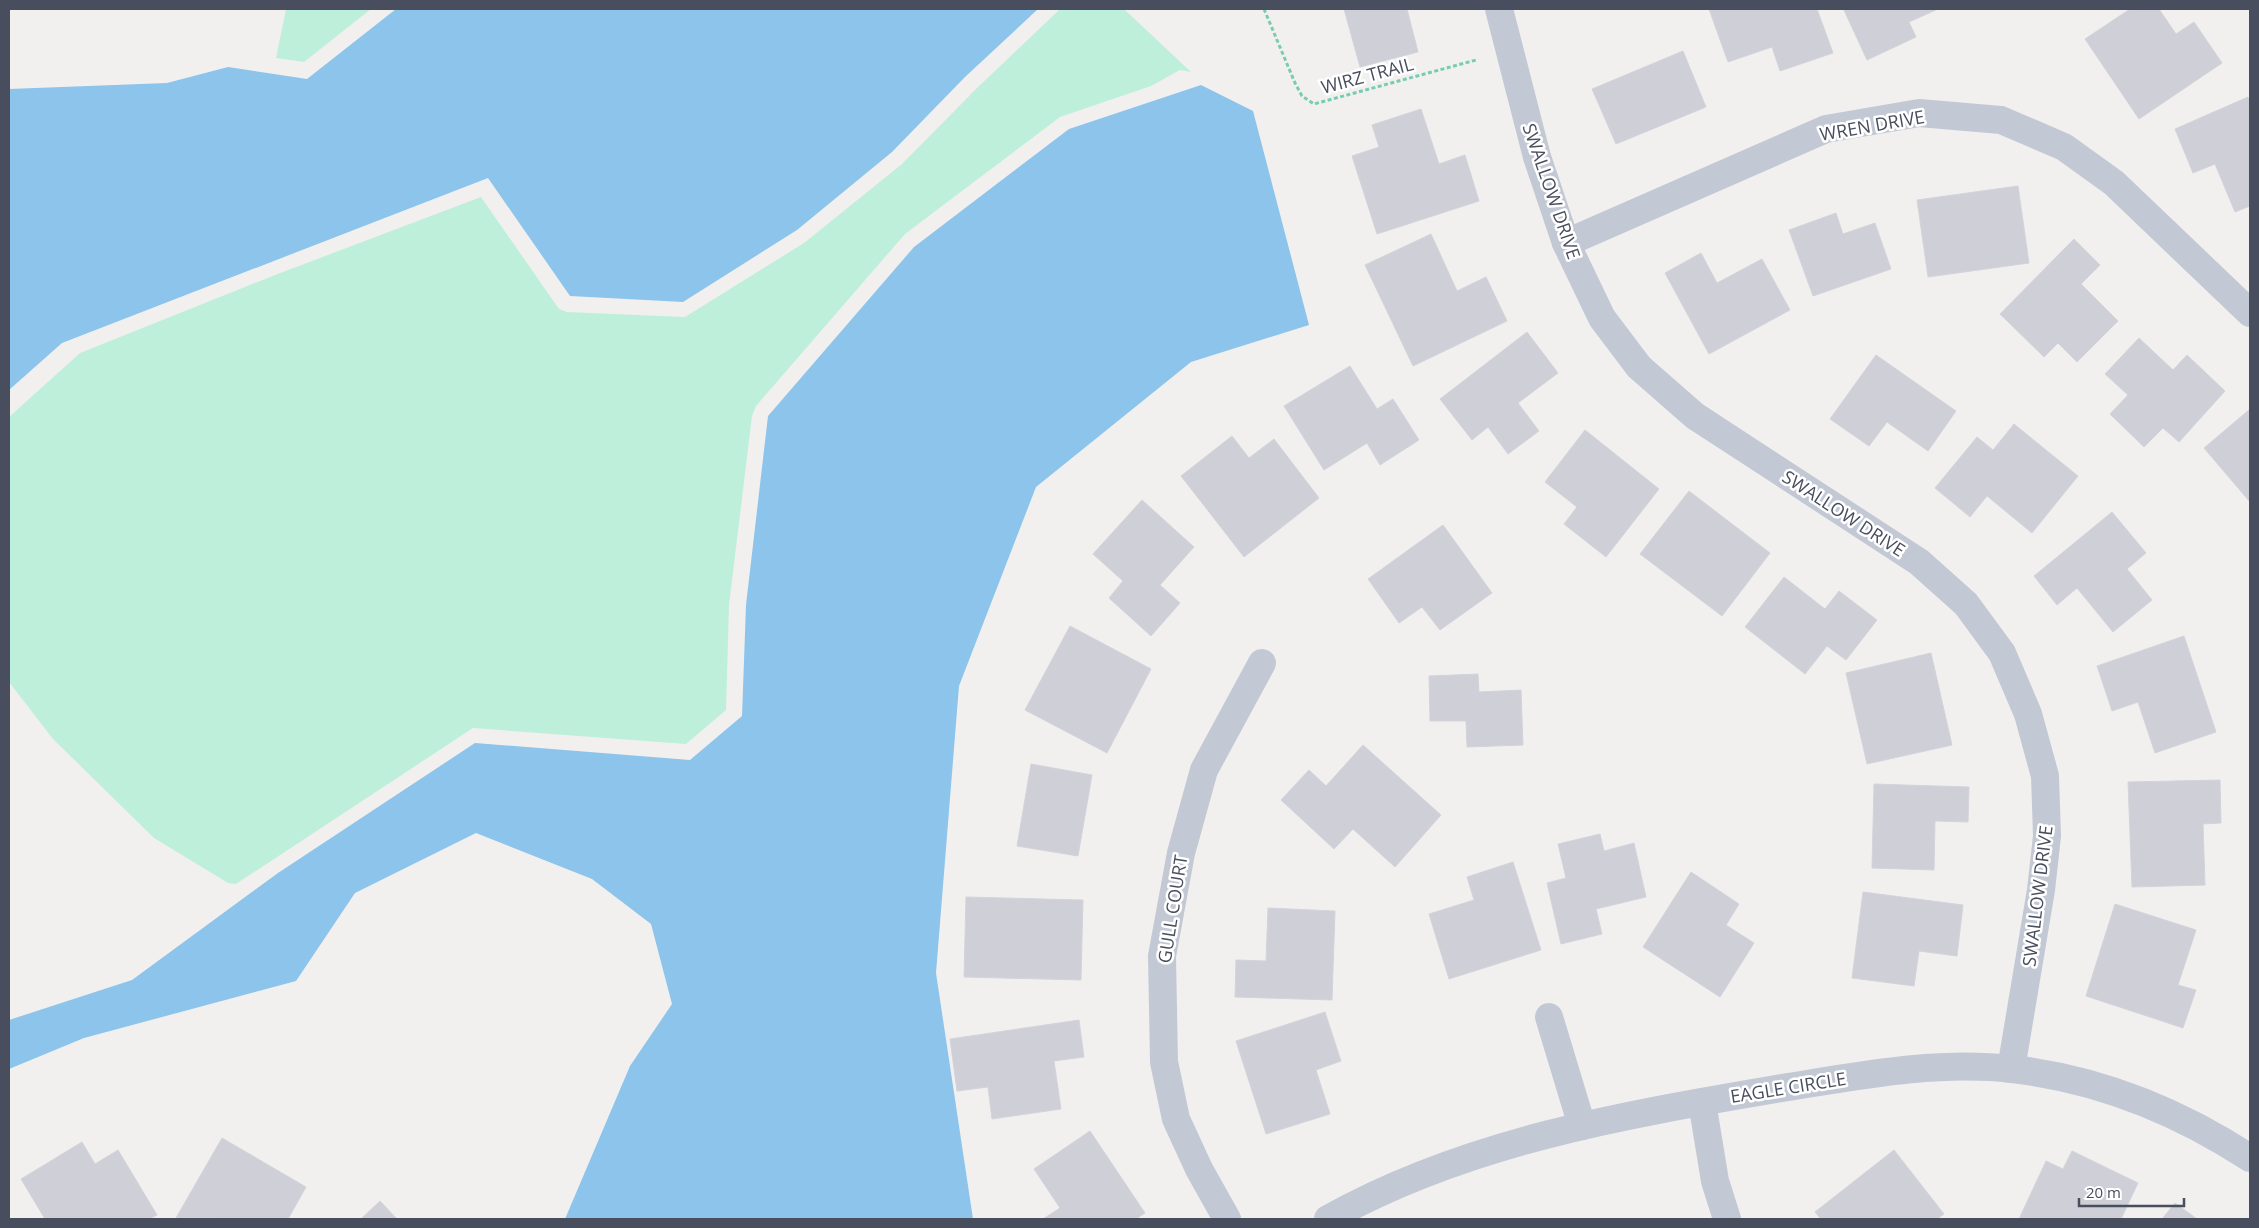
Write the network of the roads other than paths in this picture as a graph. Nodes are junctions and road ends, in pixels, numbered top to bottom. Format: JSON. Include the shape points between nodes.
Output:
{"nodes":[{"id":1,"x":1499,"y":9,"type":"edge"},
{"id":2,"x":1566,"y":243,"type":"junction"},
{"id":3,"x":2250,"y":313,"type":"edge"},
{"id":4,"x":1262,"y":663,"type":"dead end"},
{"id":5,"x":1549,"y":1017,"type":"dead end"},
{"id":6,"x":2011,"y":1069,"type":"junction"},
{"id":7,"x":1702,"y":1102,"type":"junction"},
{"id":8,"x":1582,"y":1126,"type":"junction"},
{"id":9,"x":2250,"y":1158,"type":"edge"},
{"id":10,"x":1227,"y":1219,"type":"edge"},
{"id":11,"x":1328,"y":1219,"type":"edge"},
{"id":12,"x":1727,"y":1219,"type":"edge"}],
"edges":[{"from":1,"to":2,"type":"street","name":"SWALLOW DRIVE","via":[[1537,157]]},
{"from":2,"to":3,"type":"street","name":"WREN DRIVE","via":[[1826,129],[1919,113],[2001,120],[2064,147],[2114,183]]},
{"from":2,"to":6,"type":"street","name":"SWALLOW DRIVE","via":[[1602,318],[1639,367],[1695,416],[1919,562],[1966,604],[2002,654],[2028,714],[2045,776],[2047,836]]},
{"from":4,"to":10,"type":"street","name":"GULL COURT","via":[[1204,770],[1181,853],[1162,956],[1164,1062],[1176,1119]]},
{"from":5,"to":8,"type":"street"},
{"from":6,"to":7,"type":"street","name":"EAGLE CIRCLE","via":[[1944,1067],[1867,1074]]},
{"from":6,"to":9,"type":"street","name":"EAGLE CIRCLE","via":[[2084,1081],[2167,1111]]},
{"from":7,"to":8,"type":"street","name":"EAGLE CIRCLE"},
{"from":7,"to":12,"type":"street","via":[[1715,1181]]},
{"from":8,"to":11,"type":"street","name":"EAGLE CIRCLE","via":[[1432,1169]]}]}
